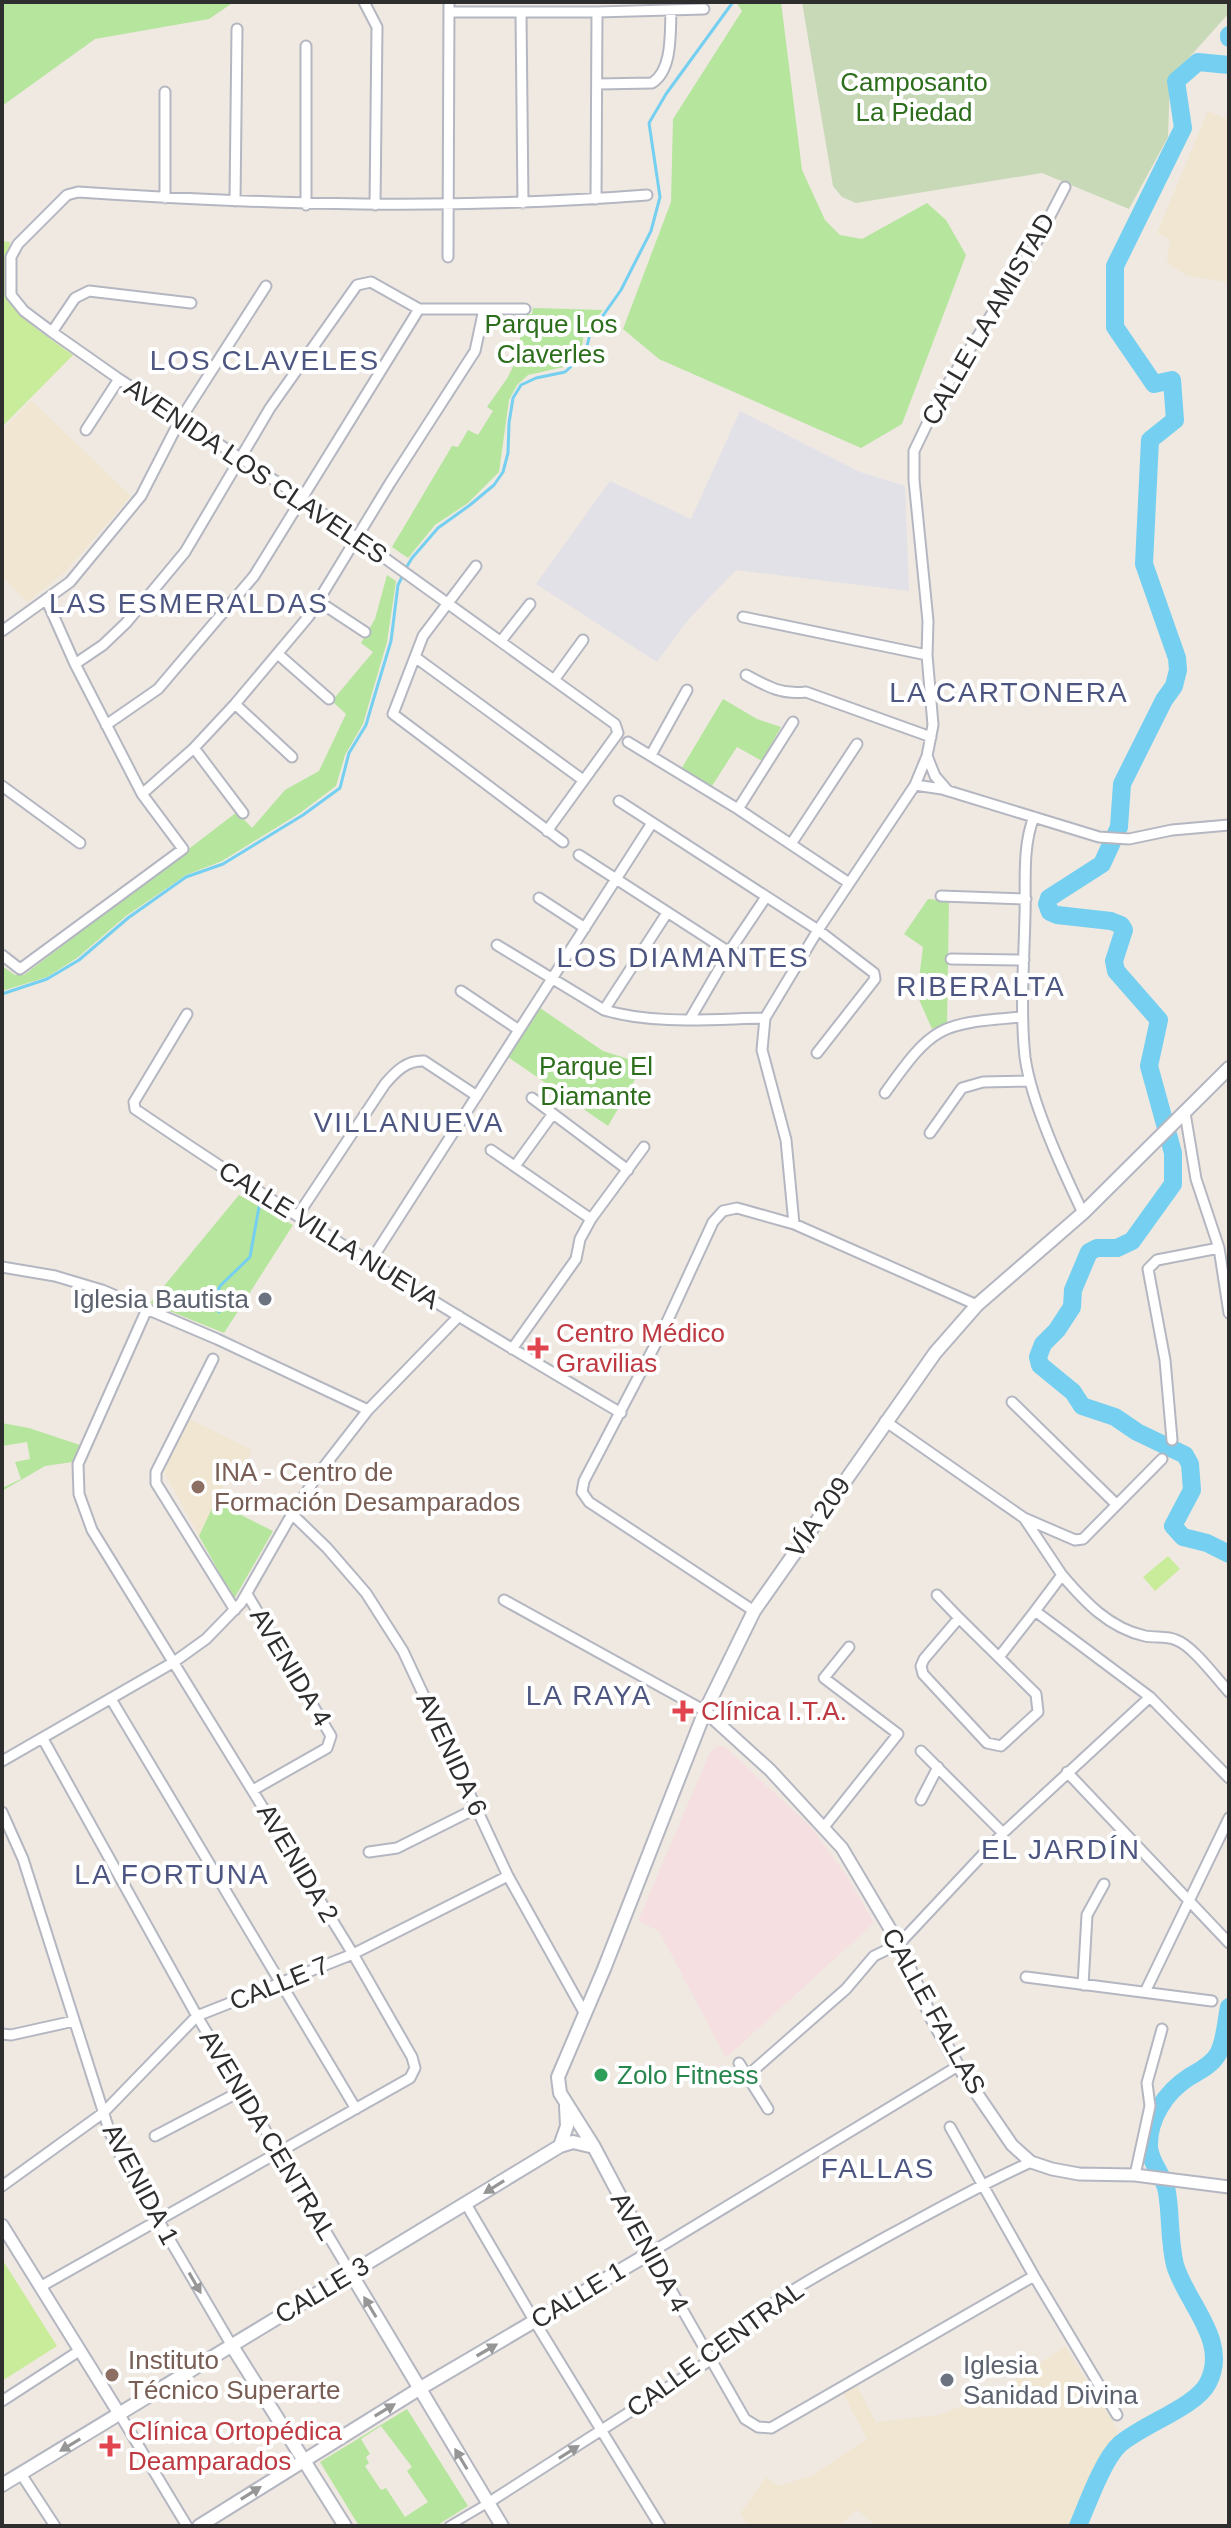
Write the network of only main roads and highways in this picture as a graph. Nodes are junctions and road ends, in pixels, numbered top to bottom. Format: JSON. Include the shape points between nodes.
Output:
{"nodes":[{"id":1,"x":1229,"y":1068,"type":"edge"},
{"id":2,"x":559,"y":2068,"type":"joint"},
{"id":3,"x":566,"y":2102,"type":"junction"},
{"id":4,"x":560,"y":2146,"type":"junction"},
{"id":5,"x":594,"y":2147,"type":"junction"},
{"id":6,"x":650,"y":2253,"type":"joint"},
{"id":7,"x":350,"y":2272,"type":"junction"},
{"id":8,"x":232,"y":2346,"type":"junction"},
{"id":9,"x":419,"y":2389,"type":"junction"},
{"id":10,"x":303,"y":2460,"type":"junction"},
{"id":11,"x":2,"y":2485,"type":"edge"},
{"id":12,"x":199,"y":2526,"type":"edge"},
{"id":13,"x":345,"y":2526,"type":"edge"},
{"id":14,"x":502,"y":2526,"type":"edge"}],
"edges":[{"from":1,"to":2,"type":"main road","name":"VÍA 209","via":[[1083,1213],[977,1305],[935,1353],[754,1611],[705,1711]]},
{"from":2,"to":3,"type":"main road","name":"AVENIDA 4","via":[[558,2086]]},
{"from":3,"to":4,"type":"main road","via":[[567,2126]]},
{"from":3,"to":5,"type":"main road","name":"AVENIDA 4"},
{"from":4,"to":5,"type":"main road","via":[[573,2142]]},
{"from":4,"to":7,"type":"main road","name":"CALLE 3","one_way":true},
{"from":5,"to":6,"type":"main road","name":"AVENIDA 4"},
{"from":9,"to":6,"type":"main road","name":"CALLE 1","one_way":true},
{"from":7,"to":8,"type":"main road","name":"CALLE 3"},
{"from":9,"to":7,"type":"main road","name":"AVENIDA CENTRAL","one_way":true},
{"from":8,"to":10,"type":"main road","name":"AVENIDA 1"},
{"from":8,"to":11,"type":"main road","name":"CALLE 3","one_way":true},
{"from":10,"to":9,"type":"main road","name":"CALLE 1","one_way":true},
{"from":14,"to":9,"type":"main road","name":"AVENIDA CENTRAL","one_way":true},
{"from":12,"to":10,"type":"main road","name":"CALLE 1","one_way":true},
{"from":10,"to":13,"type":"main road","name":"AVENIDA 1"}]}
